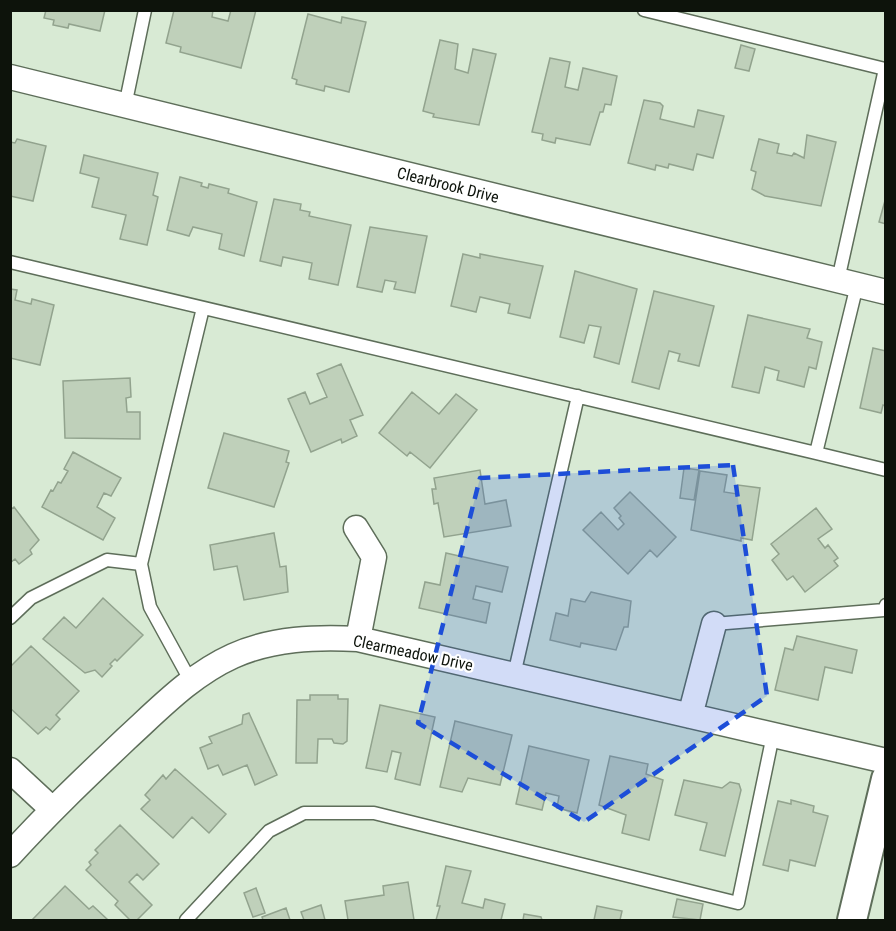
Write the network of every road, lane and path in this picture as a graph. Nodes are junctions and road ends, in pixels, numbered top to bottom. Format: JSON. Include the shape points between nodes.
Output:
{"nodes":[{"id":1,"x":145,"y":10,"type":"edge"},
{"id":2,"x":644,"y":10,"type":"edge"},
{"id":3,"x":10,"y":77,"type":"edge"},
{"id":4,"x":125,"y":106,"type":"junction"},
{"id":5,"x":10,"y":262,"type":"edge"},
{"id":6,"x":847,"y":282,"type":"junction"},
{"id":7,"x":885,"y":292,"type":"edge"},
{"id":8,"x":203,"y":308,"type":"junction"},
{"id":9,"x":578,"y":396,"type":"junction"},
{"id":10,"x":816,"y":453,"type":"junction"},
{"id":11,"x":885,"y":470,"type":"edge"},
{"id":12,"x":356,"y":528,"type":"dead end"},
{"id":13,"x":141,"y":564,"type":"junction"},
{"id":14,"x":885,"y":605,"type":"edge"},
{"id":15,"x":10,"y":618,"type":"edge"},
{"id":16,"x":714,"y":624,"type":"joint"},
{"id":17,"x":358,"y":639,"type":"junction"},
{"id":18,"x":514,"y":675,"type":"junction"},
{"id":19,"x":190,"y":680,"type":"junction"},
{"id":20,"x":690,"y":716,"type":"junction"},
{"id":21,"x":773,"y":735,"type":"junction"},
{"id":22,"x":885,"y":761,"type":"edge"},
{"id":23,"x":10,"y":770,"type":"edge"},
{"id":24,"x":885,"y":779,"type":"edge"},
{"id":25,"x":52,"y":809,"type":"junction"},
{"id":26,"x":10,"y":855,"type":"edge"},
{"id":27,"x":186,"y":921,"type":"edge"},
{"id":28,"x":852,"y":921,"type":"edge"}],
"edges":[{"from":1,"to":4,"type":"lane"},
{"from":2,"to":6,"type":"lane","via":[[885,69]]},
{"from":3,"to":4,"type":"street","name":"Clearbrook Drive"},
{"from":4,"to":6,"type":"street","name":"Clearbrook Drive"},
{"from":5,"to":8,"type":"lane"},
{"from":6,"to":7,"type":"street","name":"Clearbrook Drive"},
{"from":6,"to":10,"type":"lane"},
{"from":8,"to":9,"type":"lane"},
{"from":8,"to":13,"type":"lane"},
{"from":9,"to":10,"type":"lane"},
{"from":9,"to":18,"type":"lane"},
{"from":10,"to":11,"type":"lane"},
{"from":12,"to":17,"type":"street","via":[[374,557]]},
{"from":13,"to":15,"type":"lane","via":[[107,560],[31,598]]},
{"from":13,"to":19,"type":"lane","via":[[150,607]]},
{"from":14,"to":16,"type":"lane","via":[[884,610]]},
{"from":16,"to":20,"type":"street"},
{"from":17,"to":18,"type":"street","name":"Clearmeadow Drive"},
{"from":17,"to":19,"type":"street","name":"Clearmeadow Drive","via":[[315,637],[271,643],[234,655]]},
{"from":18,"to":20,"type":"street","name":"Clearmeadow Drive"},
{"from":19,"to":25,"type":"street","name":"Clearmeadow Drive"},
{"from":20,"to":21,"type":"street","name":"Clearmeadow Drive"},
{"from":21,"to":22,"type":"street","name":"Clearmeadow Drive"},
{"from":21,"to":27,"type":"lane","via":[[738,903],[374,813],[304,813],[268,831]]},
{"from":23,"to":25,"type":"street"},
{"from":24,"to":28,"type":"street"},
{"from":25,"to":26,"type":"street","name":"Clearmeadow Drive"}]}
